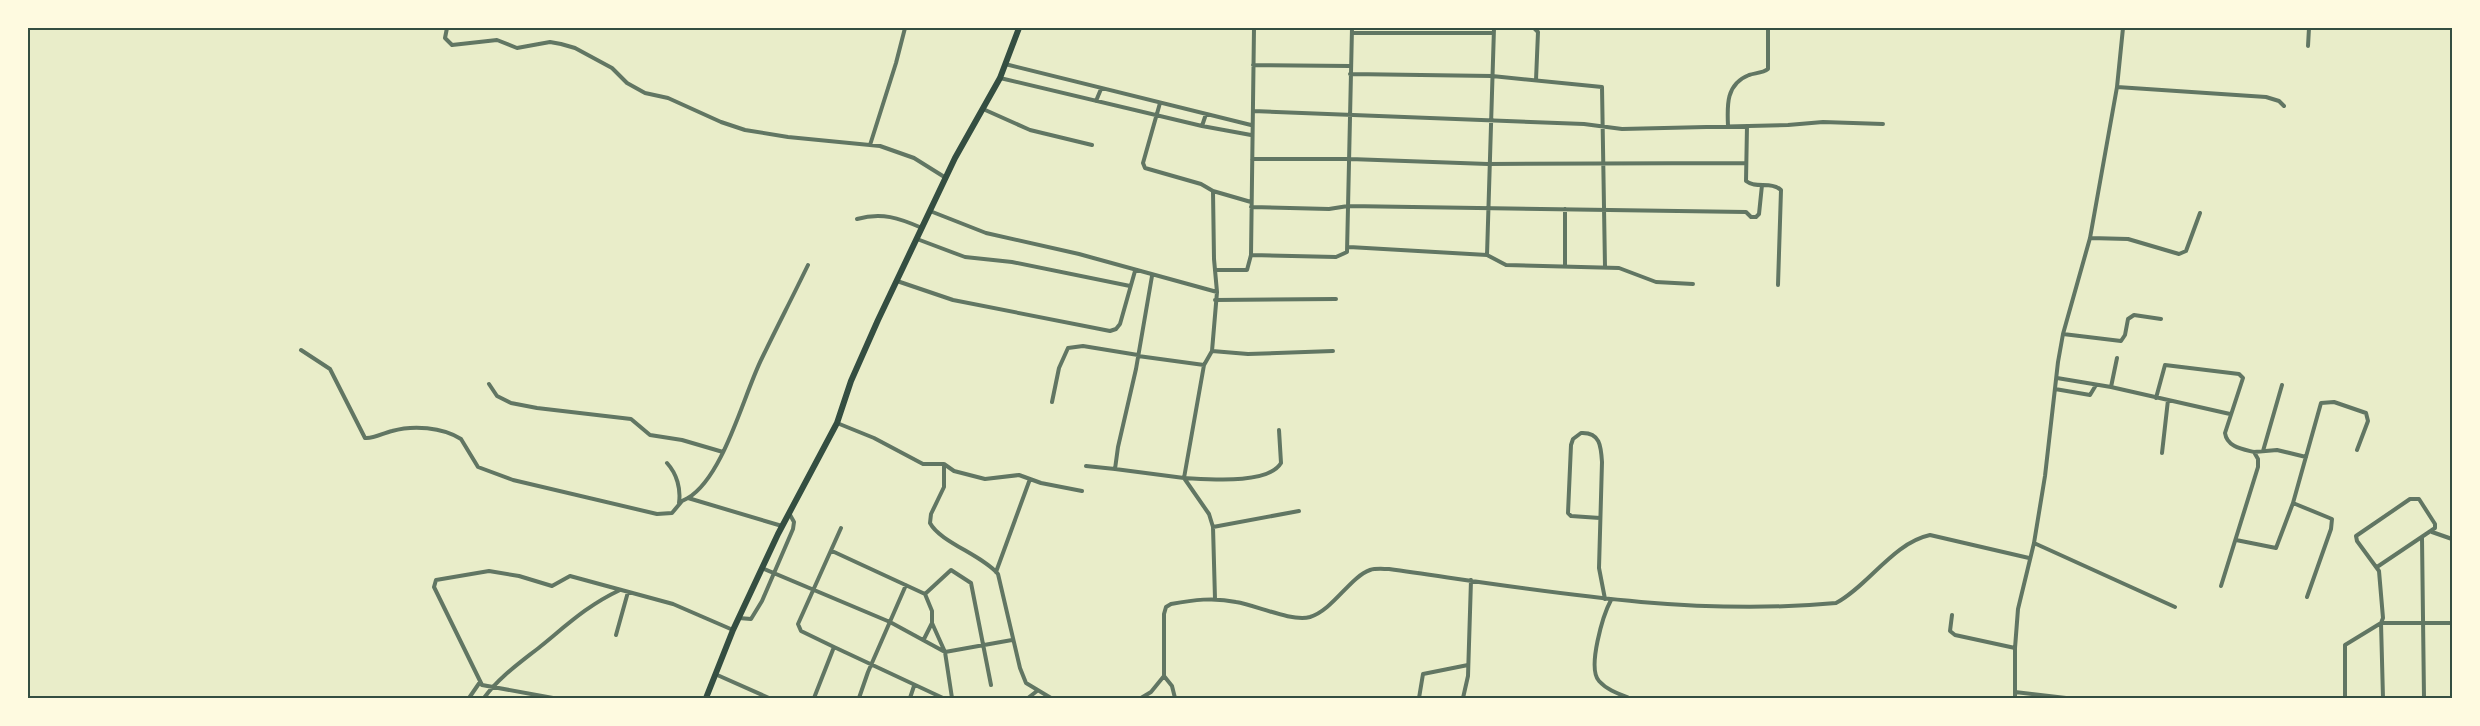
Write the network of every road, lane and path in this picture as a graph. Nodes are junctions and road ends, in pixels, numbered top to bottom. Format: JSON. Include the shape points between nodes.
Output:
{"nodes":[{"id":1,"x":447,"y":28,"type":"edge"},
{"id":2,"x":905,"y":28,"type":"edge"},
{"id":3,"x":1020,"y":28,"type":"edge"},
{"id":4,"x":1254,"y":28,"type":"edge"},
{"id":5,"x":1352,"y":28,"type":"edge"},
{"id":6,"x":1525,"y":28,"type":"edge"},
{"id":7,"x":1768,"y":28,"type":"edge"},
{"id":8,"x":2123,"y":28,"type":"edge"},
{"id":9,"x":2309,"y":28,"type":"edge"},
{"id":10,"x":1494,"y":30,"type":"edge"},
{"id":11,"x":1352,"y":33,"type":"junction"},
{"id":12,"x":2308,"y":46,"type":"dead end"},
{"id":13,"x":1005,"y":64,"type":"junction"},
{"id":14,"x":1253,"y":65,"type":"junction"},
{"id":15,"x":1350,"y":66,"type":"junction"},
{"id":16,"x":1350,"y":74,"type":"junction"},
{"id":17,"x":1492,"y":76,"type":"junction"},
{"id":18,"x":1000,"y":78,"type":"junction"},
{"id":19,"x":1536,"y":80,"type":"junction"},
{"id":20,"x":2117,"y":87,"type":"junction"},
{"id":21,"x":1101,"y":88,"type":"junction"},
{"id":22,"x":1096,"y":102,"type":"junction"},
{"id":23,"x":1160,"y":103,"type":"junction"},
{"id":24,"x":2284,"y":106,"type":"dead end"},
{"id":25,"x":982,"y":109,"type":"junction"},
{"id":26,"x":1253,"y":111,"type":"junction"},
{"id":27,"x":1206,"y":114,"type":"junction"},
{"id":28,"x":1156,"y":115,"type":"junction"},
{"id":29,"x":1351,"y":116,"type":"junction"},
{"id":30,"x":1490,"y":122,"type":"junction"},
{"id":31,"x":1883,"y":124,"type":"dead end"},
{"id":32,"x":1251,"y":125,"type":"junction"},
{"id":33,"x":1202,"y":126,"type":"junction"},
{"id":34,"x":1604,"y":126,"type":"junction"},
{"id":35,"x":1728,"y":126,"type":"junction"},
{"id":36,"x":1747,"y":126,"type":"junction"},
{"id":37,"x":1251,"y":135,"type":"junction"},
{"id":38,"x":870,"y":145,"type":"junction"},
{"id":39,"x":1092,"y":145,"type":"dead end"},
{"id":40,"x":1252,"y":159,"type":"junction"},
{"id":41,"x":1350,"y":159,"type":"junction"},
{"id":42,"x":1604,"y":163,"type":"junction"},
{"id":43,"x":1746,"y":163,"type":"junction"},
{"id":44,"x":1488,"y":164,"type":"junction"},
{"id":45,"x":946,"y":178,"type":"junction"},
{"id":46,"x":1762,"y":185,"type":"junction"},
{"id":47,"x":1213,"y":190,"type":"junction"},
{"id":48,"x":1251,"y":202,"type":"junction"},
{"id":49,"x":1348,"y":206,"type":"junction"},
{"id":50,"x":1251,"y":208,"type":"junction"},
{"id":51,"x":1487,"y":209,"type":"junction"},
{"id":52,"x":1565,"y":210,"type":"junction"},
{"id":53,"x":1605,"y":210,"type":"junction"},
{"id":54,"x":930,"y":211,"type":"junction"},
{"id":55,"x":2200,"y":213,"type":"dead end"},
{"id":56,"x":857,"y":219,"type":"dead end"},
{"id":57,"x":922,"y":228,"type":"junction"},
{"id":58,"x":2090,"y":238,"type":"junction"},
{"id":59,"x":917,"y":239,"type":"junction"},
{"id":60,"x":1349,"y":247,"type":"junction"},
{"id":61,"x":1251,"y":255,"type":"junction"},
{"id":62,"x":1487,"y":255,"type":"junction"},
{"id":63,"x":808,"y":265,"type":"dead end"},
{"id":64,"x":1565,"y":266,"type":"junction"},
{"id":65,"x":1605,"y":267,"type":"junction"},
{"id":66,"x":1217,"y":270,"type":"junction"},
{"id":67,"x":1135,"y":271,"type":"junction"},
{"id":68,"x":1152,"y":276,"type":"junction"},
{"id":69,"x":897,"y":281,"type":"junction"},
{"id":70,"x":1693,"y":284,"type":"dead end"},
{"id":71,"x":1778,"y":285,"type":"dead end"},
{"id":72,"x":1130,"y":286,"type":"junction"},
{"id":73,"x":1217,"y":292,"type":"junction"},
{"id":74,"x":1336,"y":299,"type":"dead end"},
{"id":75,"x":1215,"y":300,"type":"junction"},
{"id":76,"x":2161,"y":319,"type":"dead end"},
{"id":77,"x":2063,"y":334,"type":"junction"},
{"id":78,"x":301,"y":350,"type":"dead end"},
{"id":79,"x":1212,"y":351,"type":"junction"},
{"id":80,"x":1332,"y":351,"type":"dead end"},
{"id":81,"x":1138,"y":356,"type":"junction"},
{"id":82,"x":2117,"y":358,"type":"dead end"},
{"id":83,"x":1204,"y":365,"type":"junction"},
{"id":84,"x":2056,"y":378,"type":"junction"},
{"id":85,"x":489,"y":384,"type":"dead end"},
{"id":86,"x":2096,"y":384,"type":"junction"},
{"id":87,"x":2282,"y":385,"type":"dead end"},
{"id":88,"x":2111,"y":387,"type":"junction"},
{"id":89,"x":2055,"y":389,"type":"junction"},
{"id":90,"x":2156,"y":398,"type":"junction"},
{"id":91,"x":2168,"y":400,"type":"junction"},
{"id":92,"x":1052,"y":402,"type":"dead end"},
{"id":93,"x":2230,"y":414,"type":"junction"},
{"id":94,"x":837,"y":423,"type":"junction"},
{"id":95,"x":1279,"y":430,"type":"dead end"},
{"id":96,"x":2357,"y":450,"type":"dead end"},
{"id":97,"x":2263,"y":451,"type":"junction"},
{"id":98,"x":723,"y":452,"type":"junction"},
{"id":99,"x":2254,"y":452,"type":"junction"},
{"id":100,"x":2162,"y":453,"type":"dead end"},
{"id":101,"x":2306,"y":457,"type":"junction"},
{"id":102,"x":667,"y":463,"type":"dead end"},
{"id":103,"x":944,"y":464,"type":"junction"},
{"id":104,"x":1086,"y":466,"type":"dead end"},
{"id":105,"x":1115,"y":469,"type":"junction"},
{"id":106,"x":1184,"y":478,"type":"junction"},
{"id":107,"x":1030,"y":479,"type":"junction"},
{"id":108,"x":1082,"y":492,"type":"dead end"},
{"id":109,"x":688,"y":498,"type":"junction"},
{"id":110,"x":2293,"y":503,"type":"junction"},
{"id":111,"x":678,"y":506,"type":"junction"},
{"id":112,"x":1299,"y":511,"type":"dead end"},
{"id":113,"x":789,"y":513,"type":"junction"},
{"id":114,"x":1600,"y":518,"type":"junction"},
{"id":115,"x":782,"y":526,"type":"junction"},
{"id":116,"x":1213,"y":526,"type":"junction"},
{"id":117,"x":841,"y":528,"type":"dead end"},
{"id":118,"x":2432,"y":532,"type":"junction"},
{"id":119,"x":2422,"y":538,"type":"junction"},
{"id":120,"x":2452,"y":539,"type":"edge"},
{"id":121,"x":2236,"y":540,"type":"junction"},
{"id":122,"x":2034,"y":543,"type":"junction"},
{"id":123,"x":832,"y":551,"type":"junction"},
{"id":124,"x":2030,"y":558,"type":"junction"},
{"id":125,"x":2377,"y":567,"type":"junction"},
{"id":126,"x":762,"y":568,"type":"junction"},
{"id":127,"x":996,"y":572,"type":"junction"},
{"id":128,"x":773,"y":573,"type":"junction"},
{"id":129,"x":1470,"y":580,"type":"junction"},
{"id":130,"x":906,"y":585,"type":"junction"},
{"id":131,"x":2221,"y":586,"type":"dead end"},
{"id":132,"x":616,"y":589,"type":"junction"},
{"id":133,"x":814,"y":589,"type":"junction"},
{"id":134,"x":628,"y":592,"type":"junction"},
{"id":135,"x":925,"y":594,"type":"junction"},
{"id":136,"x":2308,"y":597,"type":"dead end"},
{"id":137,"x":1215,"y":599,"type":"junction"},
{"id":138,"x":1605,"y":599,"type":"junction"},
{"id":139,"x":1611,"y":600,"type":"junction"},
{"id":140,"x":2175,"y":607,"type":"dead end"},
{"id":141,"x":1952,"y":614,"type":"dead end"},
{"id":142,"x":739,"y":618,"type":"junction"},
{"id":143,"x":890,"y":622,"type":"junction"},
{"id":144,"x":932,"y":623,"type":"junction"},
{"id":145,"x":2381,"y":623,"type":"junction"},
{"id":146,"x":2422,"y":623,"type":"junction"},
{"id":147,"x":2452,"y":623,"type":"edge"},
{"id":148,"x":733,"y":630,"type":"junction"},
{"id":149,"x":616,"y":635,"type":"dead end"},
{"id":150,"x":924,"y":639,"type":"junction"},
{"id":151,"x":1012,"y":640,"type":"junction"},
{"id":152,"x":984,"y":644,"type":"junction"},
{"id":153,"x":834,"y":647,"type":"junction"},
{"id":154,"x":2014,"y":648,"type":"junction"},
{"id":155,"x":945,"y":652,"type":"junction"},
{"id":156,"x":871,"y":664,"type":"junction"},
{"id":157,"x":1468,"y":665,"type":"junction"},
{"id":158,"x":716,"y":674,"type":"junction"},
{"id":159,"x":1164,"y":676,"type":"junction"},
{"id":160,"x":481,"y":684,"type":"junction"},
{"id":161,"x":991,"y":685,"type":"dead end"},
{"id":162,"x":914,"y":686,"type":"junction"},
{"id":163,"x":490,"y":688,"type":"junction"},
{"id":164,"x":1037,"y":691,"type":"junction"},
{"id":165,"x":2015,"y":692,"type":"junction"},
{"id":166,"x":469,"y":698,"type":"edge"},
{"id":167,"x":484,"y":698,"type":"edge"},
{"id":168,"x":553,"y":698,"type":"edge"},
{"id":169,"x":706,"y":698,"type":"edge"},
{"id":170,"x":769,"y":698,"type":"edge"},
{"id":171,"x":814,"y":698,"type":"edge"},
{"id":172,"x":859,"y":698,"type":"edge"},
{"id":173,"x":910,"y":698,"type":"edge"},
{"id":174,"x":943,"y":698,"type":"edge"},
{"id":175,"x":952,"y":698,"type":"edge"},
{"id":176,"x":1028,"y":698,"type":"edge"},
{"id":177,"x":1050,"y":698,"type":"edge"},
{"id":178,"x":1141,"y":698,"type":"edge"},
{"id":179,"x":1175,"y":698,"type":"edge"},
{"id":180,"x":1420,"y":698,"type":"edge"},
{"id":181,"x":1464,"y":698,"type":"edge"},
{"id":182,"x":1629,"y":698,"type":"edge"},
{"id":183,"x":2015,"y":698,"type":"edge"},
{"id":184,"x":2066,"y":698,"type":"edge"},
{"id":185,"x":2345,"y":698,"type":"edge"},
{"id":186,"x":2383,"y":698,"type":"edge"},
{"id":187,"x":2424,"y":698,"type":"edge"}],
"edges":[{"from":1,"to":38,"type":"street","via":[[445,38],[452,45],[497,40],[517,48],[550,42],[575,48],[612,68],[627,83],[645,93],[668,98],[745,130]]},
{"from":2,"to":38,"type":"street"},
{"from":3,"to":13,"type":"main road"},
{"from":4,"to":14,"type":"street"},
{"from":5,"to":11,"type":"street"},
{"from":6,"to":19,"type":"street","via":[[1534,28],[1538,32]]},
{"from":7,"to":35,"type":"street","via":[[1768,69],[1743,78],[1730,92]]},
{"from":8,"to":20,"type":"street"},
{"from":9,"to":12,"type":"street"},
{"from":10,"to":11,"type":"street"},
{"from":10,"to":17,"type":"street"},
{"from":11,"to":15,"type":"street"},
{"from":13,"to":18,"type":"main road"},
{"from":13,"to":21,"type":"street"},
{"from":14,"to":15,"type":"street"},
{"from":14,"to":26,"type":"street"},
{"from":15,"to":16,"type":"street"},
{"from":16,"to":17,"type":"street"},
{"from":16,"to":29,"type":"street"},
{"from":17,"to":19,"type":"street"},
{"from":17,"to":30,"type":"street"},
{"from":18,"to":22,"type":"street"},
{"from":18,"to":25,"type":"main road"},
{"from":19,"to":34,"type":"street","via":[[1602,88]]},
{"from":20,"to":24,"type":"street","via":[[2266,97]]},
{"from":20,"to":58,"type":"street"},
{"from":21,"to":22,"type":"street"},
{"from":21,"to":23,"type":"street"},
{"from":22,"to":28,"type":"street"},
{"from":23,"to":27,"type":"street"},
{"from":23,"to":28,"type":"street"},
{"from":25,"to":39,"type":"street","via":[[1030,130]]},
{"from":25,"to":45,"type":"main road"},
{"from":26,"to":29,"type":"street"},
{"from":26,"to":32,"type":"street"},
{"from":27,"to":32,"type":"street"},
{"from":27,"to":33,"type":"street"},
{"from":28,"to":33,"type":"street"},
{"from":28,"to":47,"type":"street","via":[[1143,163],[1145,168]]},
{"from":29,"to":30,"type":"street"},
{"from":29,"to":41,"type":"street"},
{"from":30,"to":34,"type":"street"},
{"from":30,"to":44,"type":"street"},
{"from":31,"to":36,"type":"street","via":[[1823,122]]},
{"from":32,"to":37,"type":"street"},
{"from":33,"to":37,"type":"street"},
{"from":34,"to":35,"type":"street","via":[[1622,129]]},
{"from":34,"to":42,"type":"street"},
{"from":35,"to":36,"type":"street"},
{"from":36,"to":43,"type":"street"},
{"from":37,"to":40,"type":"street"},
{"from":38,"to":45,"type":"street","via":[[914,158]]},
{"from":40,"to":41,"type":"street"},
{"from":40,"to":48,"type":"street"},
{"from":41,"to":44,"type":"street"},
{"from":41,"to":49,"type":"street"},
{"from":42,"to":43,"type":"street"},
{"from":42,"to":44,"type":"street"},
{"from":42,"to":53,"type":"street"},
{"from":43,"to":46,"type":"street","via":[[1748,183]]},
{"from":44,"to":51,"type":"street"},
{"from":45,"to":54,"type":"main road"},
{"from":46,"to":53,"type":"street","via":[[1760,214],[1756,217],[1746,212]]},
{"from":46,"to":71,"type":"street","via":[[1778,187],[1781,194]]},
{"from":47,"to":48,"type":"street"},
{"from":47,"to":66,"type":"street"},
{"from":48,"to":50,"type":"street"},
{"from":49,"to":50,"type":"street","via":[[1329,209]]},
{"from":49,"to":51,"type":"street"},
{"from":49,"to":60,"type":"street"},
{"from":50,"to":61,"type":"street"},
{"from":51,"to":52,"type":"street"},
{"from":51,"to":62,"type":"street"},
{"from":52,"to":53,"type":"street"},
{"from":52,"to":64,"type":"street"},
{"from":53,"to":65,"type":"street"},
{"from":54,"to":57,"type":"main road"},
{"from":54,"to":67,"type":"street","via":[[986,233],[1079,254]]},
{"from":55,"to":58,"type":"street","via":[[2186,251],[2179,254],[2128,239]]},
{"from":56,"to":57,"type":"street","via":[[887,215]]},
{"from":57,"to":59,"type":"main road"},
{"from":58,"to":77,"type":"street"},
{"from":59,"to":69,"type":"main road"},
{"from":59,"to":72,"type":"street","via":[[957,255],[1012,262]]},
{"from":60,"to":61,"type":"street","via":[[1345,255],[1336,257]]},
{"from":60,"to":62,"type":"street"},
{"from":61,"to":66,"type":"street","via":[[1247,270]]},
{"from":62,"to":64,"type":"street","via":[[1506,265]]},
{"from":63,"to":98,"type":"street","via":[[761,359]]},
{"from":64,"to":65,"type":"street"},
{"from":65,"to":70,"type":"street","via":[[1619,268],[1656,282]]},
{"from":66,"to":73,"type":"street"},
{"from":67,"to":68,"type":"street"},
{"from":67,"to":72,"type":"street"},
{"from":68,"to":73,"type":"street"},
{"from":68,"to":81,"type":"street"},
{"from":69,"to":72,"type":"street","via":[[952,300],[1110,331],[1120,324]]},
{"from":69,"to":94,"type":"main road","via":[[851,381]]},
{"from":73,"to":75,"type":"street"},
{"from":74,"to":75,"type":"street"},
{"from":75,"to":79,"type":"street"},
{"from":76,"to":77,"type":"street","via":[[2131,316],[2121,341]]},
{"from":77,"to":84,"type":"street"},
{"from":78,"to":111,"type":"street","via":[[330,369],[365,438],[416,427],[433,430],[461,439],[478,467],[513,480],[657,514],[668,515]]},
{"from":79,"to":80,"type":"street","via":[[1248,354]]},
{"from":79,"to":83,"type":"street"},
{"from":81,"to":83,"type":"street"},
{"from":81,"to":92,"type":"street","via":[[1083,346],[1068,348],[1059,368]]},
{"from":81,"to":105,"type":"street"},
{"from":82,"to":88,"type":"street"},
{"from":83,"to":106,"type":"street"},
{"from":84,"to":86,"type":"street"},
{"from":84,"to":89,"type":"street"},
{"from":85,"to":98,"type":"street","via":[[497,396],[511,403],[631,419],[650,435]]},
{"from":86,"to":88,"type":"street"},
{"from":86,"to":89,"type":"street","via":[[2090,395]]},
{"from":87,"to":97,"type":"street"},
{"from":88,"to":90,"type":"street"},
{"from":89,"to":122,"type":"street"},
{"from":90,"to":91,"type":"street"},
{"from":90,"to":93,"type":"street","via":[[2164,365],[2239,374],[2244,381]]},
{"from":91,"to":93,"type":"street"},
{"from":91,"to":100,"type":"street"},
{"from":93,"to":99,"type":"street","via":[[2226,439],[2232,445]]},
{"from":94,"to":103,"type":"street","via":[[923,464]]},
{"from":94,"to":113,"type":"main road"},
{"from":95,"to":106,"type":"street","via":[[1281,463],[1274,470],[1234,480]]},
{"from":96,"to":101,"type":"street","via":[[2368,422],[2366,413],[2327,402],[2320,406]]},
{"from":97,"to":99,"type":"street"},
{"from":97,"to":101,"type":"street","via":[[2287,451]]},
{"from":98,"to":109,"type":"street","via":[[702,487]]},
{"from":99,"to":121,"type":"street","via":[[2258,467]]},
{"from":101,"to":110,"type":"street"},
{"from":102,"to":111,"type":"street","via":[[676,476],[680,496]]},
{"from":103,"to":107,"type":"street","via":[[954,471],[985,479],[1019,474]]},
{"from":103,"to":127,"type":"street","via":[[944,487],[930,518],[932,527]]},
{"from":104,"to":105,"type":"street"},
{"from":105,"to":106,"type":"street"},
{"from":106,"to":116,"type":"street","via":[[1209,514]]},
{"from":107,"to":108,"type":"street"},
{"from":107,"to":127,"type":"street"},
{"from":109,"to":111,"type":"street"},
{"from":109,"to":115,"type":"street"},
{"from":110,"to":121,"type":"street","via":[[2276,548]]},
{"from":110,"to":136,"type":"street","via":[[2332,519]]},
{"from":112,"to":116,"type":"street"},
{"from":113,"to":115,"type":"main road"},
{"from":113,"to":128,"type":"street","via":[[794,525]]},
{"from":114,"to":114,"type":"street","via":[[1601,446],[1594,435],[1581,433],[1572,439],[1571,445],[1568,512],[1571,516]]},
{"from":114,"to":138,"type":"street","via":[[1599,568]]},
{"from":115,"to":126,"type":"main road"},
{"from":116,"to":137,"type":"street"},
{"from":117,"to":123,"type":"street"},
{"from":118,"to":119,"type":"street"},
{"from":118,"to":120,"type":"street"},
{"from":118,"to":125,"type":"street","via":[[2435,524],[2419,499],[2410,499],[2356,536]]},
{"from":119,"to":125,"type":"street"},
{"from":119,"to":146,"type":"street"},
{"from":121,"to":131,"type":"street"},
{"from":122,"to":124,"type":"street"},
{"from":122,"to":140,"type":"street"},
{"from":123,"to":130,"type":"street"},
{"from":123,"to":133,"type":"street"},
{"from":124,"to":139,"type":"street","via":[[1930,535],[1918,538],[1849,596],[1836,603],[1710,608]]},
{"from":124,"to":154,"type":"street","via":[[2018,609]]},
{"from":125,"to":145,"type":"street"},
{"from":126,"to":128,"type":"street"},
{"from":126,"to":142,"type":"main road"},
{"from":127,"to":151,"type":"street","via":[[1006,602]]},
{"from":128,"to":133,"type":"street"},
{"from":128,"to":142,"type":"street","via":[[753,618]]},
{"from":129,"to":137,"type":"street","via":[[1389,569],[1371,570],[1319,613],[1305,617]]},
{"from":129,"to":138,"type":"street"},
{"from":129,"to":157,"type":"street"},
{"from":130,"to":135,"type":"street"},
{"from":130,"to":143,"type":"street"},
{"from":132,"to":134,"type":"street"},
{"from":132,"to":160,"type":"street","via":[[570,576],[552,586],[489,571],[436,580],[434,587]]},
{"from":132,"to":163,"type":"street","via":[[594,602]]},
{"from":133,"to":143,"type":"street"},
{"from":133,"to":153,"type":"street","via":[[798,626],[801,632]]},
{"from":134,"to":148,"type":"street","via":[[673,604]]},
{"from":134,"to":149,"type":"street"},
{"from":135,"to":144,"type":"street","via":[[932,611]]},
{"from":135,"to":152,"type":"street","via":[[947,572],[955,572],[968,580],[973,586]]},
{"from":137,"to":159,"type":"street","via":[[1166,607]]},
{"from":138,"to":139,"type":"street"},
{"from":139,"to":182,"type":"street","via":[[1603,615],[1593,664],[1598,680]]},
{"from":141,"to":154,"type":"street","via":[[1950,631],[1955,635]]},
{"from":142,"to":148,"type":"main road"},
{"from":143,"to":150,"type":"street"},
{"from":143,"to":156,"type":"street"},
{"from":144,"to":150,"type":"street"},
{"from":144,"to":155,"type":"street"},
{"from":145,"to":146,"type":"street"},
{"from":145,"to":185,"type":"street","via":[[2345,645]]},
{"from":145,"to":186,"type":"street"},
{"from":146,"to":147,"type":"street"},
{"from":146,"to":187,"type":"street"},
{"from":148,"to":158,"type":"main road"},
{"from":150,"to":155,"type":"street"},
{"from":151,"to":152,"type":"street"},
{"from":151,"to":164,"type":"street","via":[[1026,683]]},
{"from":152,"to":155,"type":"street"},
{"from":152,"to":161,"type":"street"},
{"from":153,"to":156,"type":"street"},
{"from":153,"to":171,"type":"street"},
{"from":154,"to":165,"type":"street"},
{"from":155,"to":175,"type":"street"},
{"from":156,"to":162,"type":"street"},
{"from":156,"to":172,"type":"street"},
{"from":157,"to":180,"type":"street","via":[[1422,674]]},
{"from":157,"to":181,"type":"street"},
{"from":158,"to":169,"type":"main road"},
{"from":158,"to":170,"type":"street"},
{"from":159,"to":178,"type":"street","via":[[1151,692]]},
{"from":159,"to":179,"type":"street","via":[[1172,686]]},
{"from":160,"to":163,"type":"street"},
{"from":160,"to":166,"type":"street"},
{"from":162,"to":173,"type":"street"},
{"from":162,"to":174,"type":"street"},
{"from":163,"to":167,"type":"street"},
{"from":163,"to":168,"type":"street"},
{"from":164,"to":176,"type":"street"},
{"from":164,"to":177,"type":"street"},
{"from":165,"to":183,"type":"street"},
{"from":165,"to":184,"type":"street"}]}
